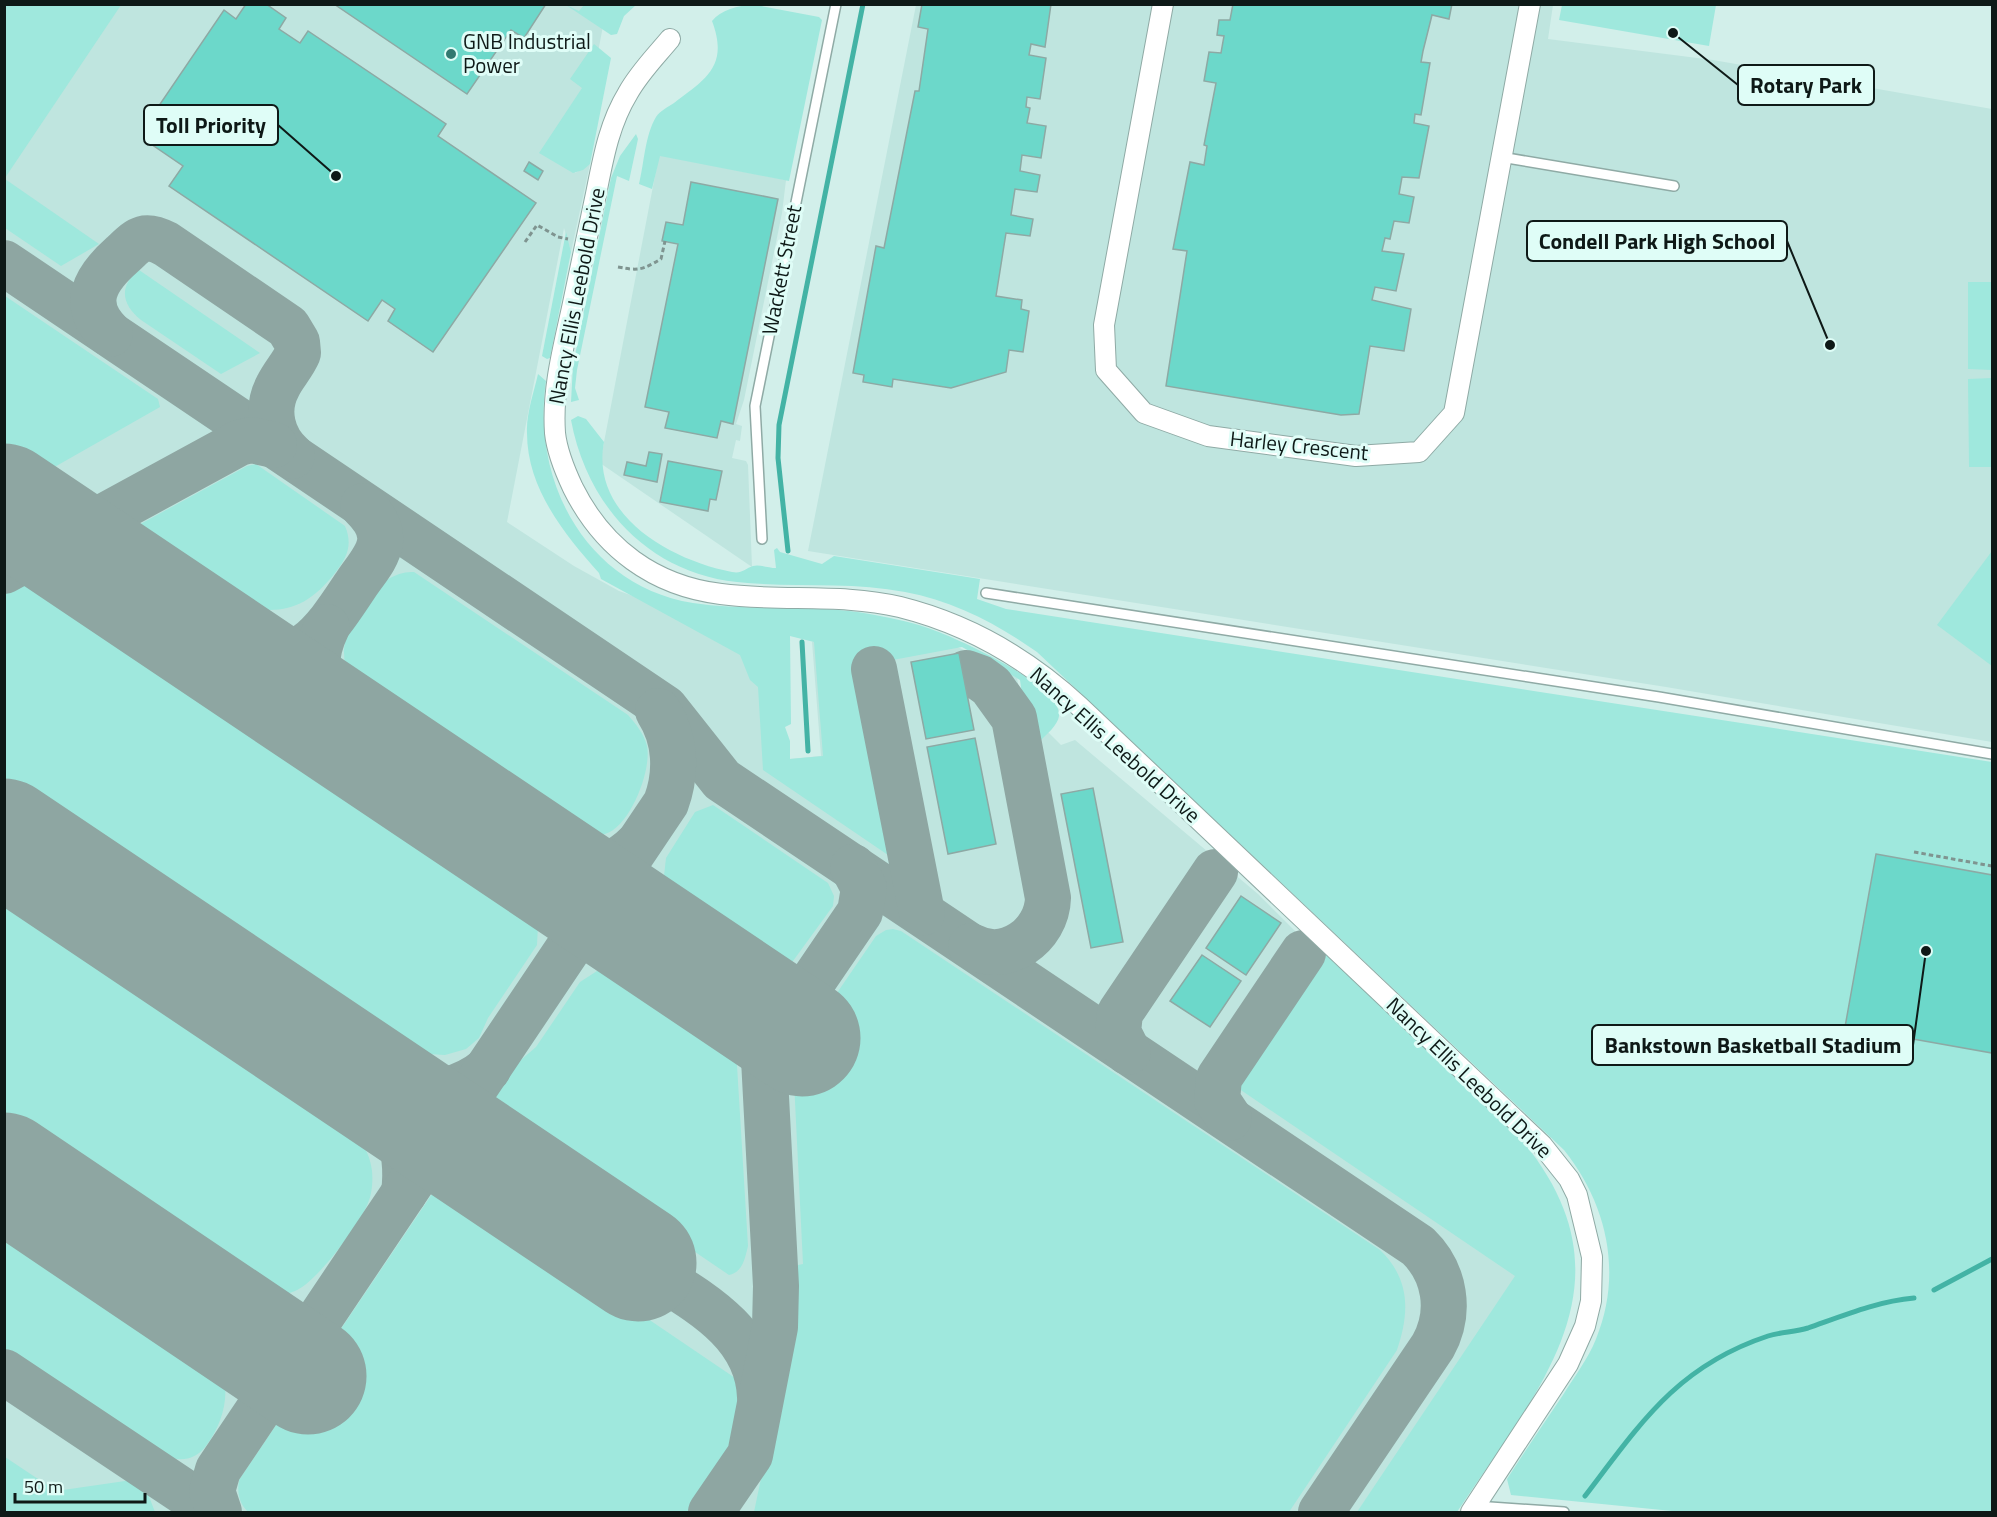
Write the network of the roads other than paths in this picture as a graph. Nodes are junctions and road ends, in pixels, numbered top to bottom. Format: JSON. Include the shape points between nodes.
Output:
{"nodes":[{"id":1,"x":836,"y":4,"type":"edge"},
{"id":2,"x":1163,"y":4,"type":"edge"},
{"id":3,"x":1530,"y":4,"type":"edge"},
{"id":4,"x":670,"y":39,"type":"dead end"},
{"id":5,"x":1502,"y":157,"type":"junction"},
{"id":6,"x":1674,"y":186,"type":"dead end"},
{"id":7,"x":762,"y":539,"type":"dead end"},
{"id":8,"x":987,"y":593,"type":"dead end"},
{"id":9,"x":1992,"y":754,"type":"edge"},
{"id":10,"x":1473,"y":1509,"type":"edge"},
{"id":11,"x":1564,"y":1512,"type":"edge"}],
"edges":[{"from":1,"to":7,"type":"lane","name":"Wackett Street","via":[[755,406]]},
{"from":2,"to":5,"type":"street","name":"Harley Crescent","via":[[1104,325],[1106,370],[1144,413],[1208,436],[1356,456],[1419,452],[1454,413]]},
{"from":3,"to":5,"type":"street","name":"Harley Crescent"},
{"from":4,"to":10,"type":"street","name":"Nancy Ellis Leebold Drive","via":[[642,72],[615,118],[605,148],[556,393],[558,452],[575,492],[596,526],[623,555],[670,582],[723,595],[841,599],[897,606],[972,632],[1033,668],[1542,1145],[1577,1195],[1592,1257],[1591,1301],[1568,1364]]},
{"from":5,"to":6,"type":"lane"},
{"from":8,"to":9,"type":"lane","via":[[1659,697]]},
{"from":10,"to":11,"type":"lane"}]}
